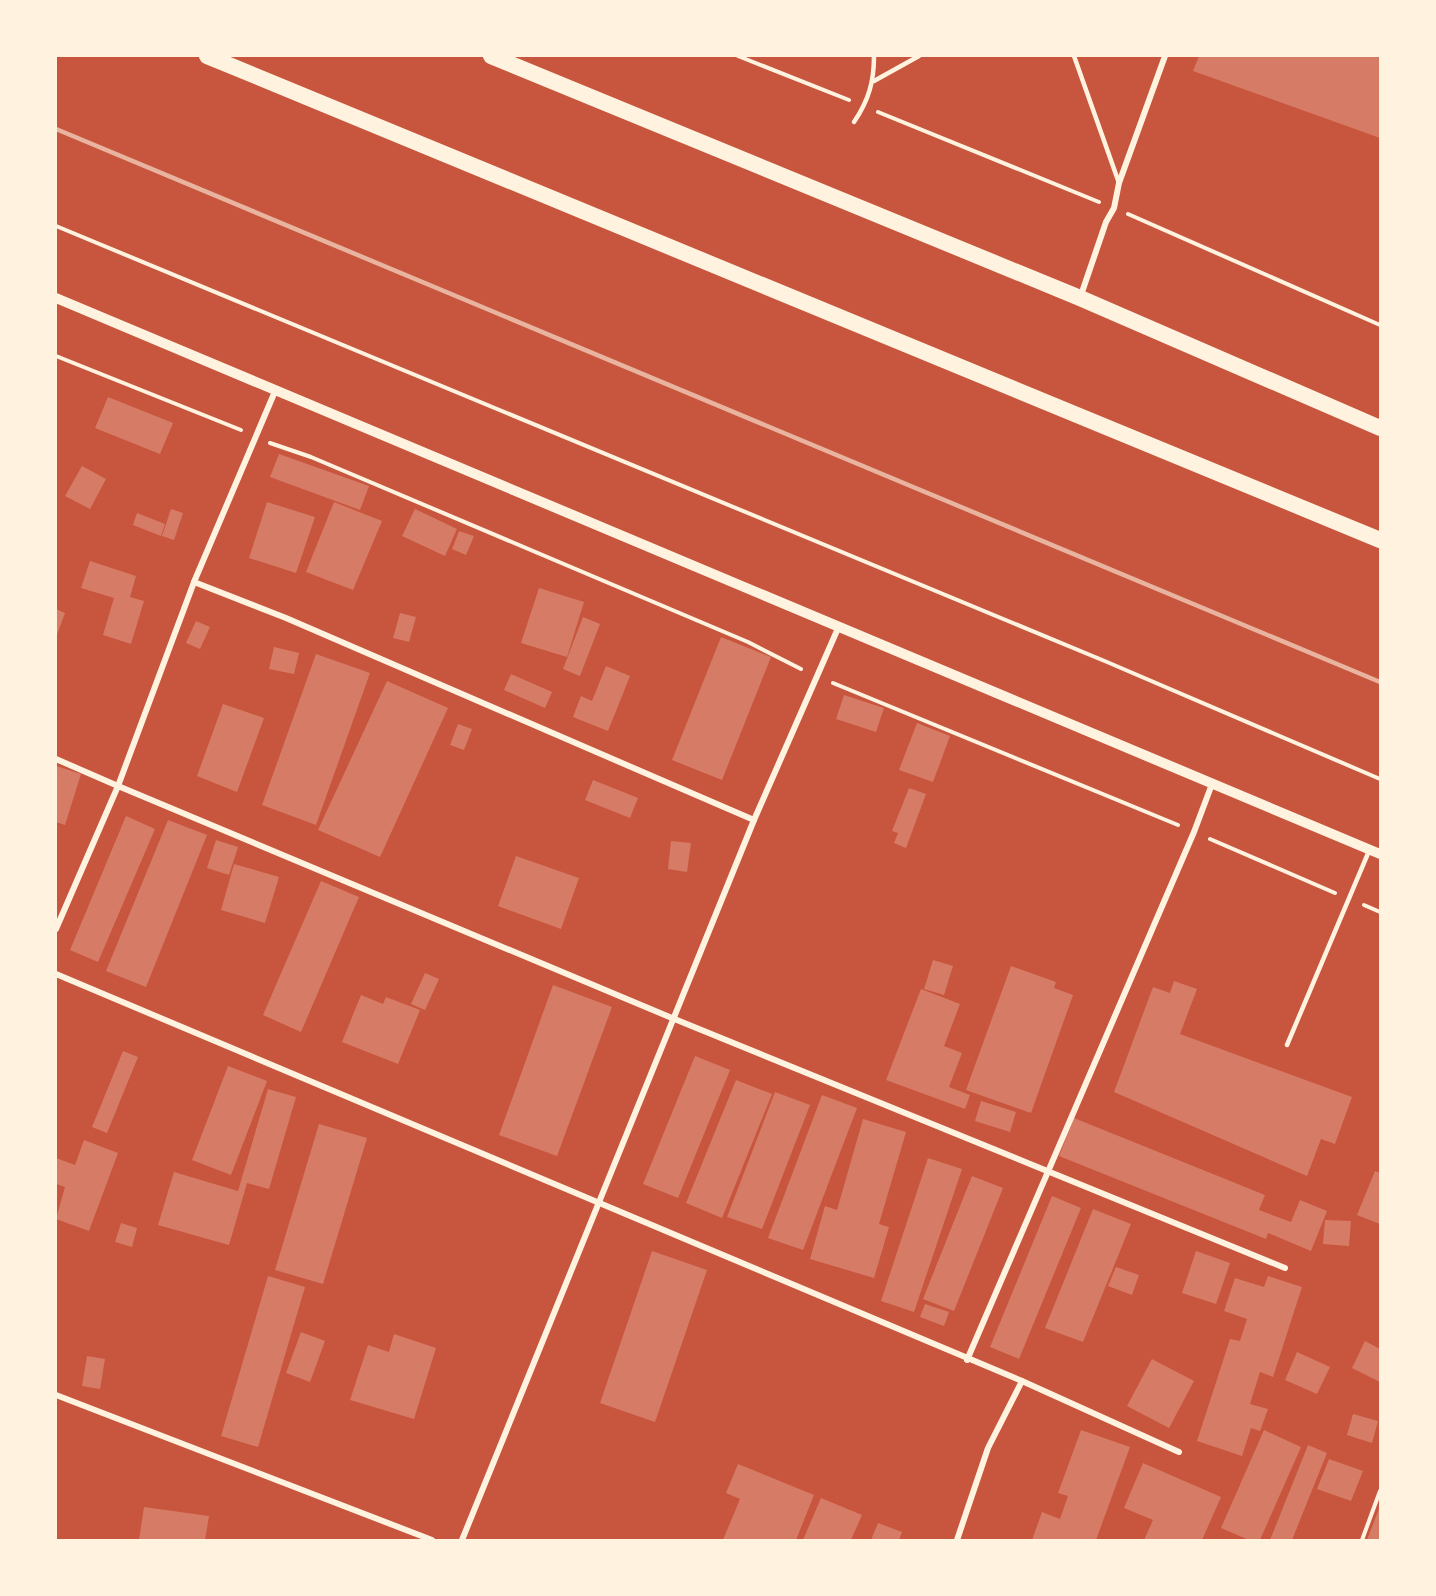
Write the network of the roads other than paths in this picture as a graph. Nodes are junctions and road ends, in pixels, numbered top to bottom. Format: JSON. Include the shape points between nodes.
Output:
{"nodes":[{"id":1,"x":207,"y":56,"type":"edge"},
{"id":2,"x":491,"y":56,"type":"edge"},
{"id":3,"x":873,"y":56,"type":"edge"},
{"id":4,"x":919,"y":56,"type":"edge"},
{"id":5,"x":1074,"y":56,"type":"edge"},
{"id":6,"x":1165,"y":56,"type":"edge"},
{"id":7,"x":873,"y":81,"type":"junction"},
{"id":8,"x":854,"y":122,"type":"dead end"},
{"id":9,"x":1119,"y":183,"type":"junction"},
{"id":10,"x":56,"y":297,"type":"edge"},
{"id":11,"x":1080,"y":298,"type":"junction"},
{"id":12,"x":276,"y":389,"type":"junction"},
{"id":13,"x":1380,"y":428,"type":"edge"},
{"id":14,"x":1380,"y":540,"type":"edge"},
{"id":15,"x":194,"y":582,"type":"junction"},
{"id":16,"x":839,"y":626,"type":"junction"},
{"id":17,"x":56,"y":759,"type":"edge"},
{"id":18,"x":1212,"y":784,"type":"junction"},
{"id":19,"x":118,"y":786,"type":"junction"},
{"id":20,"x":754,"y":820,"type":"junction"},
{"id":21,"x":1375,"y":852,"type":"edge"},
{"id":22,"x":56,"y":929,"type":"edge"},
{"id":23,"x":56,"y":974,"type":"edge"},
{"id":24,"x":672,"y":1018,"type":"junction"},
{"id":25,"x":1287,"y":1045,"type":"dead end"},
{"id":26,"x":1046,"y":1171,"type":"junction"},
{"id":27,"x":601,"y":1203,"type":"junction"},
{"id":28,"x":1285,"y":1268,"type":"dead end"},
{"id":29,"x":967,"y":1360,"type":"junction"},
{"id":30,"x":1022,"y":1381,"type":"junction"},
{"id":31,"x":56,"y":1395,"type":"edge"},
{"id":32,"x":1179,"y":1452,"type":"dead end"},
{"id":33,"x":432,"y":1540,"type":"edge"},
{"id":34,"x":462,"y":1540,"type":"edge"},
{"id":35,"x":957,"y":1540,"type":"edge"}],
"edges":[{"from":1,"to":14,"type":"highway"},
{"from":2,"to":11,"type":"highway"},
{"from":3,"to":7,"type":"lane"},
{"from":4,"to":7,"type":"lane"},
{"from":5,"to":9,"type":"lane"},
{"from":6,"to":9,"type":"street"},
{"from":7,"to":8,"type":"lane"},
{"from":9,"to":11,"type":"street","via":[[1114,208]]},
{"from":10,"to":12,"type":"street"},
{"from":11,"to":13,"type":"highway"},
{"from":12,"to":15,"type":"street"},
{"from":12,"to":16,"type":"street"},
{"from":15,"to":19,"type":"street"},
{"from":15,"to":20,"type":"street"},
{"from":16,"to":18,"type":"street"},
{"from":16,"to":20,"type":"street"},
{"from":17,"to":19,"type":"street"},
{"from":18,"to":21,"type":"street"},
{"from":18,"to":26,"type":"street"},
{"from":19,"to":22,"type":"street"},
{"from":19,"to":24,"type":"street"},
{"from":20,"to":24,"type":"street"},
{"from":21,"to":25,"type":"lane","via":[[1363,863]]},
{"from":23,"to":27,"type":"street"},
{"from":24,"to":26,"type":"street"},
{"from":24,"to":27,"type":"street"},
{"from":26,"to":28,"type":"street"},
{"from":26,"to":29,"type":"street"},
{"from":27,"to":29,"type":"street"},
{"from":27,"to":34,"type":"street"},
{"from":29,"to":30,"type":"street"},
{"from":30,"to":32,"type":"street"},
{"from":30,"to":35,"type":"street","via":[[988,1448]]},
{"from":31,"to":33,"type":"street"}]}
